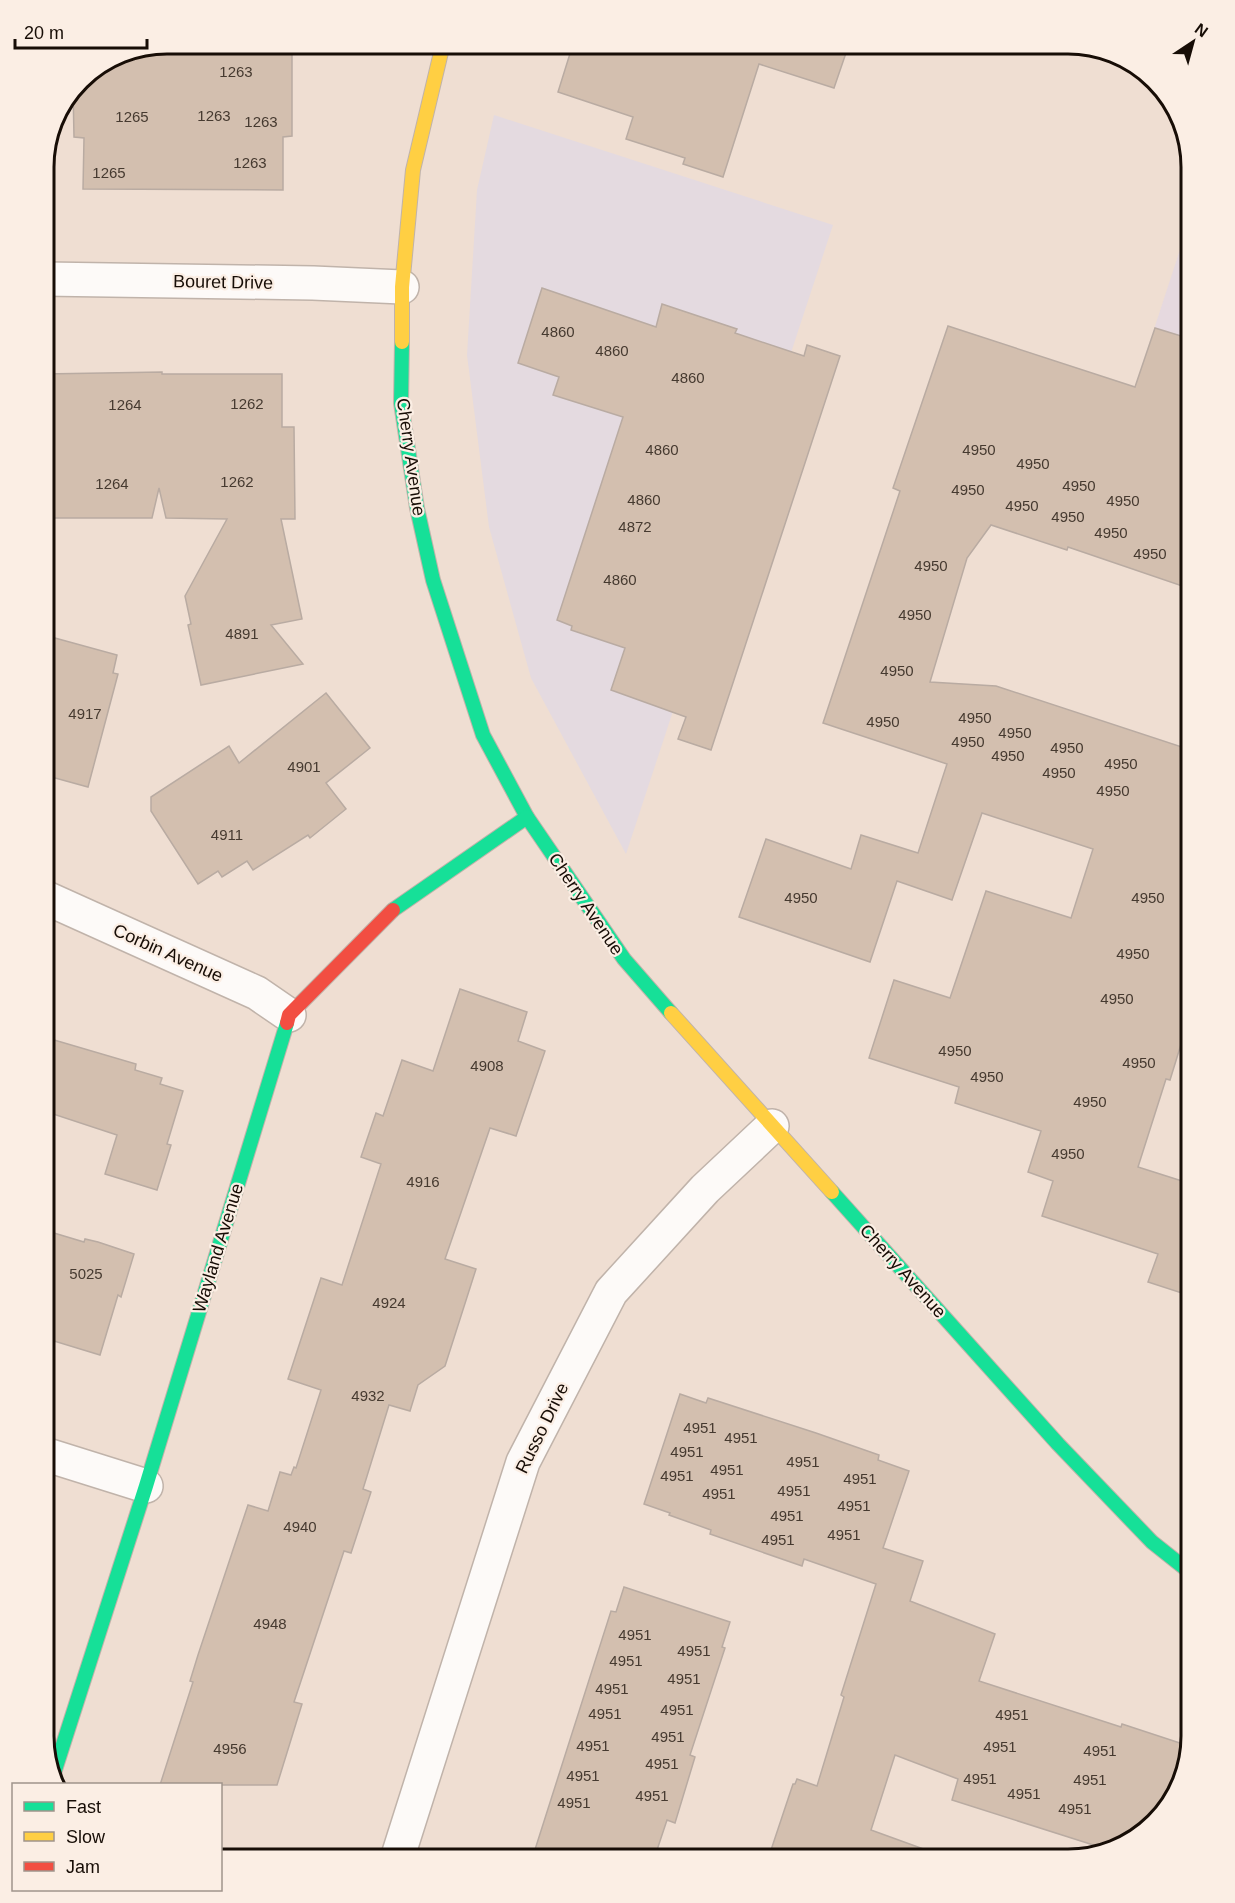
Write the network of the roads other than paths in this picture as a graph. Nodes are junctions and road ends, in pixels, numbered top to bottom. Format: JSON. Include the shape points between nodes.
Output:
{"nodes":[{"id":1,"x":440,"y":54,"type":"edge"},
{"id":2,"x":54,"y":279,"type":"edge"},
{"id":3,"x":402,"y":287,"type":"junction"},
{"id":4,"x":527,"y":817,"type":"junction"},
{"id":5,"x":54,"y":902,"type":"edge"},
{"id":6,"x":289,"y":1015,"type":"junction"},
{"id":7,"x":772,"y":1126,"type":"junction"},
{"id":8,"x":54,"y":1457,"type":"edge"},
{"id":9,"x":146,"y":1486,"type":"junction"},
{"id":10,"x":1181,"y":1565,"type":"edge"},
{"id":11,"x":57,"y":1762,"type":"edge"},
{"id":12,"x":400,"y":1849,"type":"edge"}],
"edges":[{"from":1,"to":3,"type":"street","name":"Cherry Avenue","via":[[413,170]]},
{"from":2,"to":3,"type":"street","name":"Bouret Drive"},
{"from":3,"to":4,"type":"street","name":"Cherry Avenue","via":[[401,403],[433,580],[483,735]]},
{"from":4,"to":6,"type":"street","name":"Wayland Avenue","via":[[392,911]]},
{"from":4,"to":7,"type":"street","name":"Cherry Avenue","via":[[624,959]]},
{"from":5,"to":6,"type":"street","name":"Corbin Avenue","via":[[257,993]]},
{"from":6,"to":9,"type":"street","name":"Wayland Avenue"},
{"from":7,"to":10,"type":"street","name":"Cherry Avenue","via":[[1058,1444],[1152,1542]]},
{"from":7,"to":12,"type":"street","name":"Russo Drive","via":[[705,1190],[611,1292],[523,1462]]},
{"from":8,"to":9,"type":"street"},
{"from":9,"to":11,"type":"street","name":"Wayland Avenue"}]}
